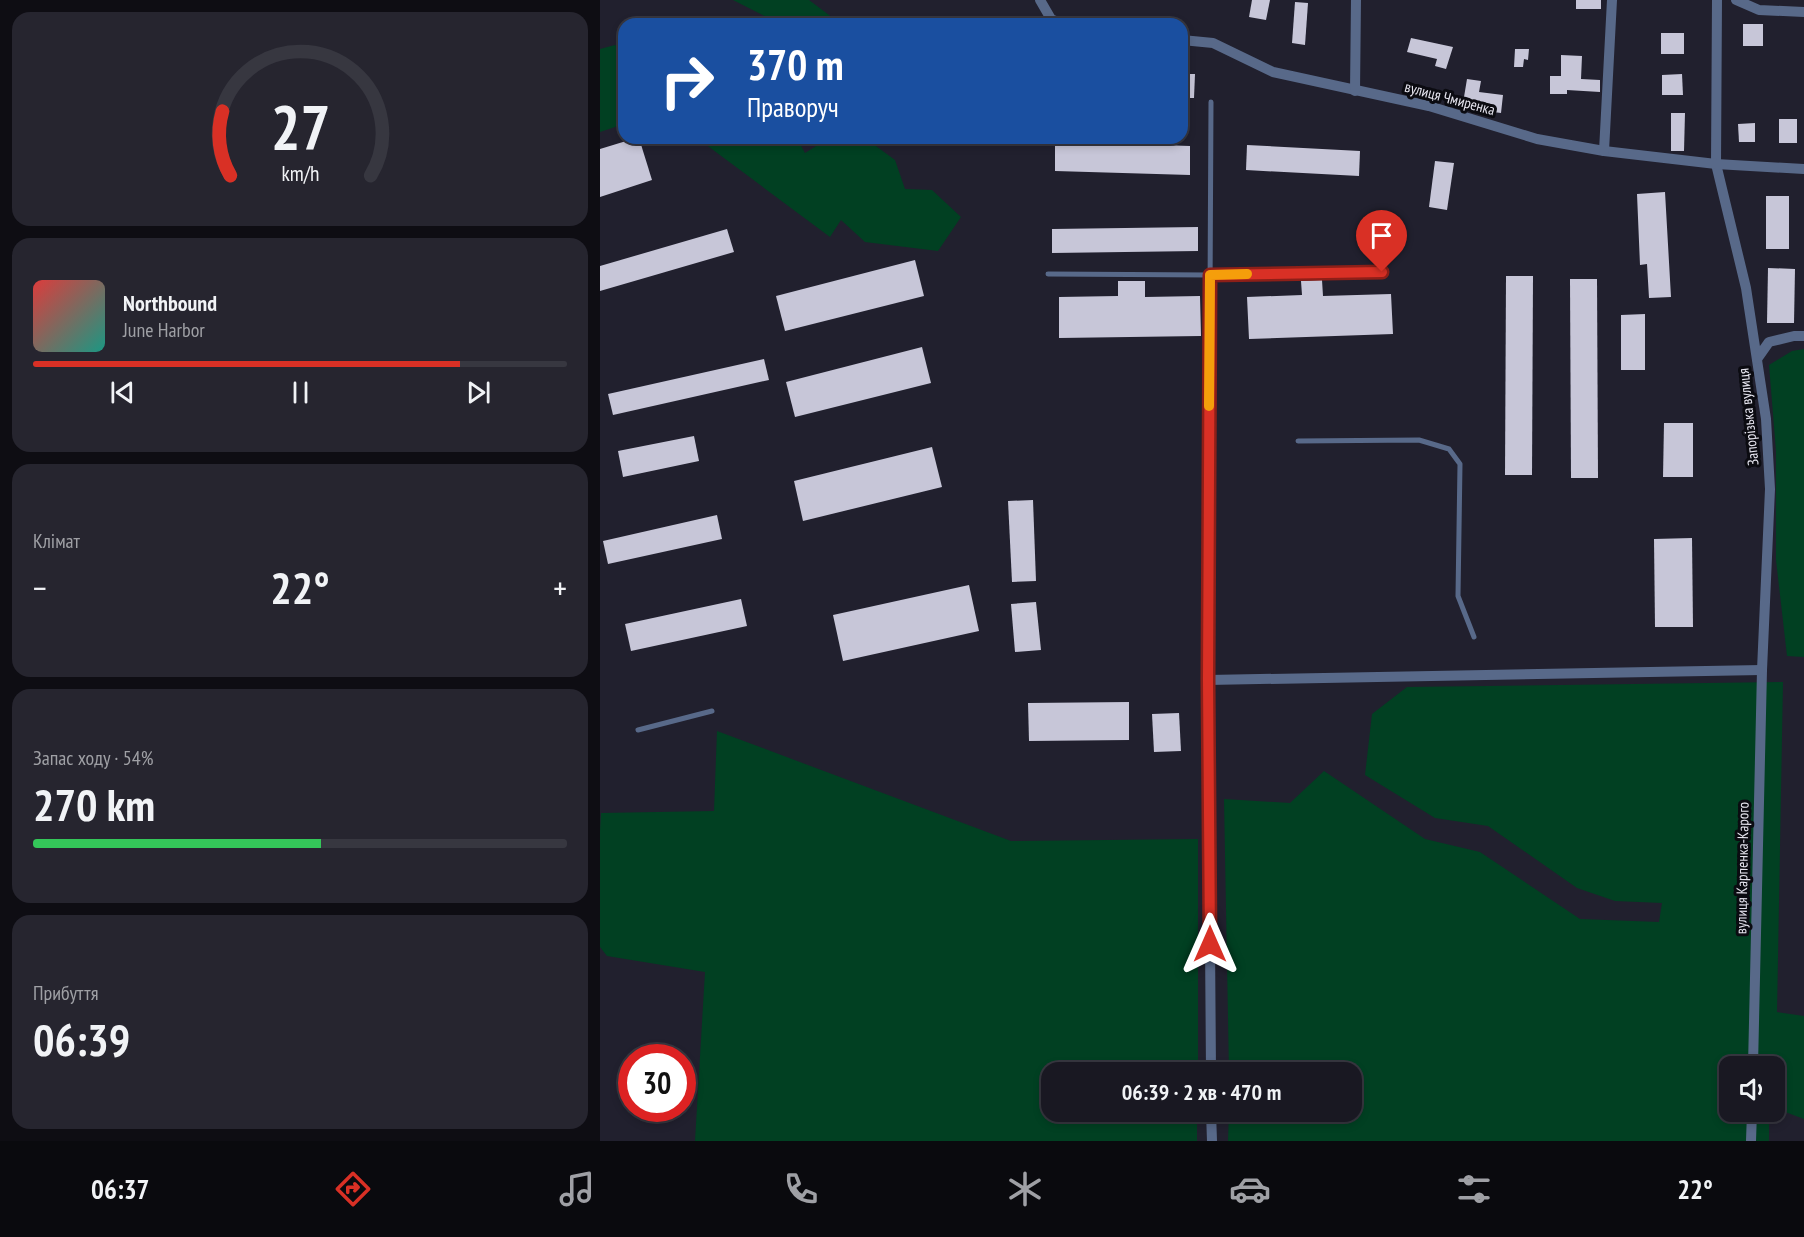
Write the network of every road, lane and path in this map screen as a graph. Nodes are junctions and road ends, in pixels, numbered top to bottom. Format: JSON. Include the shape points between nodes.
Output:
{"nodes":[{"id":1,"x":1040,"y":0,"type":"edge"},
{"id":2,"x":1356,"y":0,"type":"edge"},
{"id":3,"x":1612,"y":0,"type":"edge"},
{"id":4,"x":1716,"y":0,"type":"edge"},
{"id":5,"x":1736,"y":0,"type":"edge"},
{"id":6,"x":1804,"y":12,"type":"edge"},
{"id":7,"x":1050,"y":18,"type":"edge"},
{"id":8,"x":1188,"y":41,"type":"edge"},
{"id":9,"x":1355,"y":91,"type":"junction"},
{"id":10,"x":1211,"y":102,"type":"dead end"},
{"id":11,"x":1604,"y":151,"type":"junction"},
{"id":12,"x":1716,"y":164,"type":"junction"},
{"id":13,"x":1804,"y":169,"type":"edge"},
{"id":14,"x":1382,"y":272,"type":"dead end"},
{"id":15,"x":1048,"y":274,"type":"dead end"},
{"id":16,"x":1210,"y":275,"type":"junction"},
{"id":17,"x":1799,"y":336,"type":"edge"},
{"id":18,"x":1757,"y":359,"type":"junction"},
{"id":19,"x":1298,"y":441,"type":"dead end"},
{"id":20,"x":1474,"y":637,"type":"dead end"},
{"id":21,"x":1762,"y":670,"type":"junction"},
{"id":22,"x":1208,"y":680,"type":"junction"},
{"id":23,"x":712,"y":711,"type":"dead end"},
{"id":24,"x":638,"y":730,"type":"dead end"},
{"id":25,"x":1753,"y":1056,"type":"edge"},
{"id":26,"x":1211,"y":1062,"type":"edge"},
{"id":27,"x":1211,"y":1122,"type":"edge"},
{"id":28,"x":1752,"y":1122,"type":"edge"},
{"id":29,"x":1212,"y":1141,"type":"edge"},
{"id":30,"x":1751,"y":1141,"type":"edge"}],
"edges":[{"from":1,"to":7,"type":"street"},
{"from":2,"to":9,"type":"street"},
{"from":3,"to":11,"type":"street"},
{"from":4,"to":12,"type":"street","name":"Запорізька вулиця"},
{"from":5,"to":6,"type":"street","via":[[1759,10]]},
{"from":8,"to":9,"type":"street","name":"вулиця Чмиренка","via":[[1213,43],[1273,72]]},
{"from":9,"to":11,"type":"street","name":"вулиця Чмиренка","via":[[1429,106],[1537,139]]},
{"from":10,"to":16,"type":"lane"},
{"from":11,"to":12,"type":"street","name":"вулиця Чмиренка"},
{"from":12,"to":13,"type":"street"},
{"from":12,"to":18,"type":"street","name":"Запорізька вулиця","via":[[1746,288]]},
{"from":14,"to":16,"type":"lane"},
{"from":15,"to":16,"type":"lane"},
{"from":16,"to":22,"type":"lane"},
{"from":17,"to":18,"type":"street","via":[[1769,342]]},
{"from":18,"to":21,"type":"street","name":"Запорізька вулиця","via":[[1770,489]]},
{"from":19,"to":20,"type":"lane","via":[[1419,440],[1449,449],[1460,464],[1458,596]]},
{"from":21,"to":22,"type":"street"},
{"from":21,"to":25,"type":"street","name":"вулиця Карпенка-Карого"},
{"from":22,"to":26,"type":"street"},
{"from":23,"to":24,"type":"lane"},
{"from":27,"to":29,"type":"street"},
{"from":28,"to":30,"type":"street"}]}
